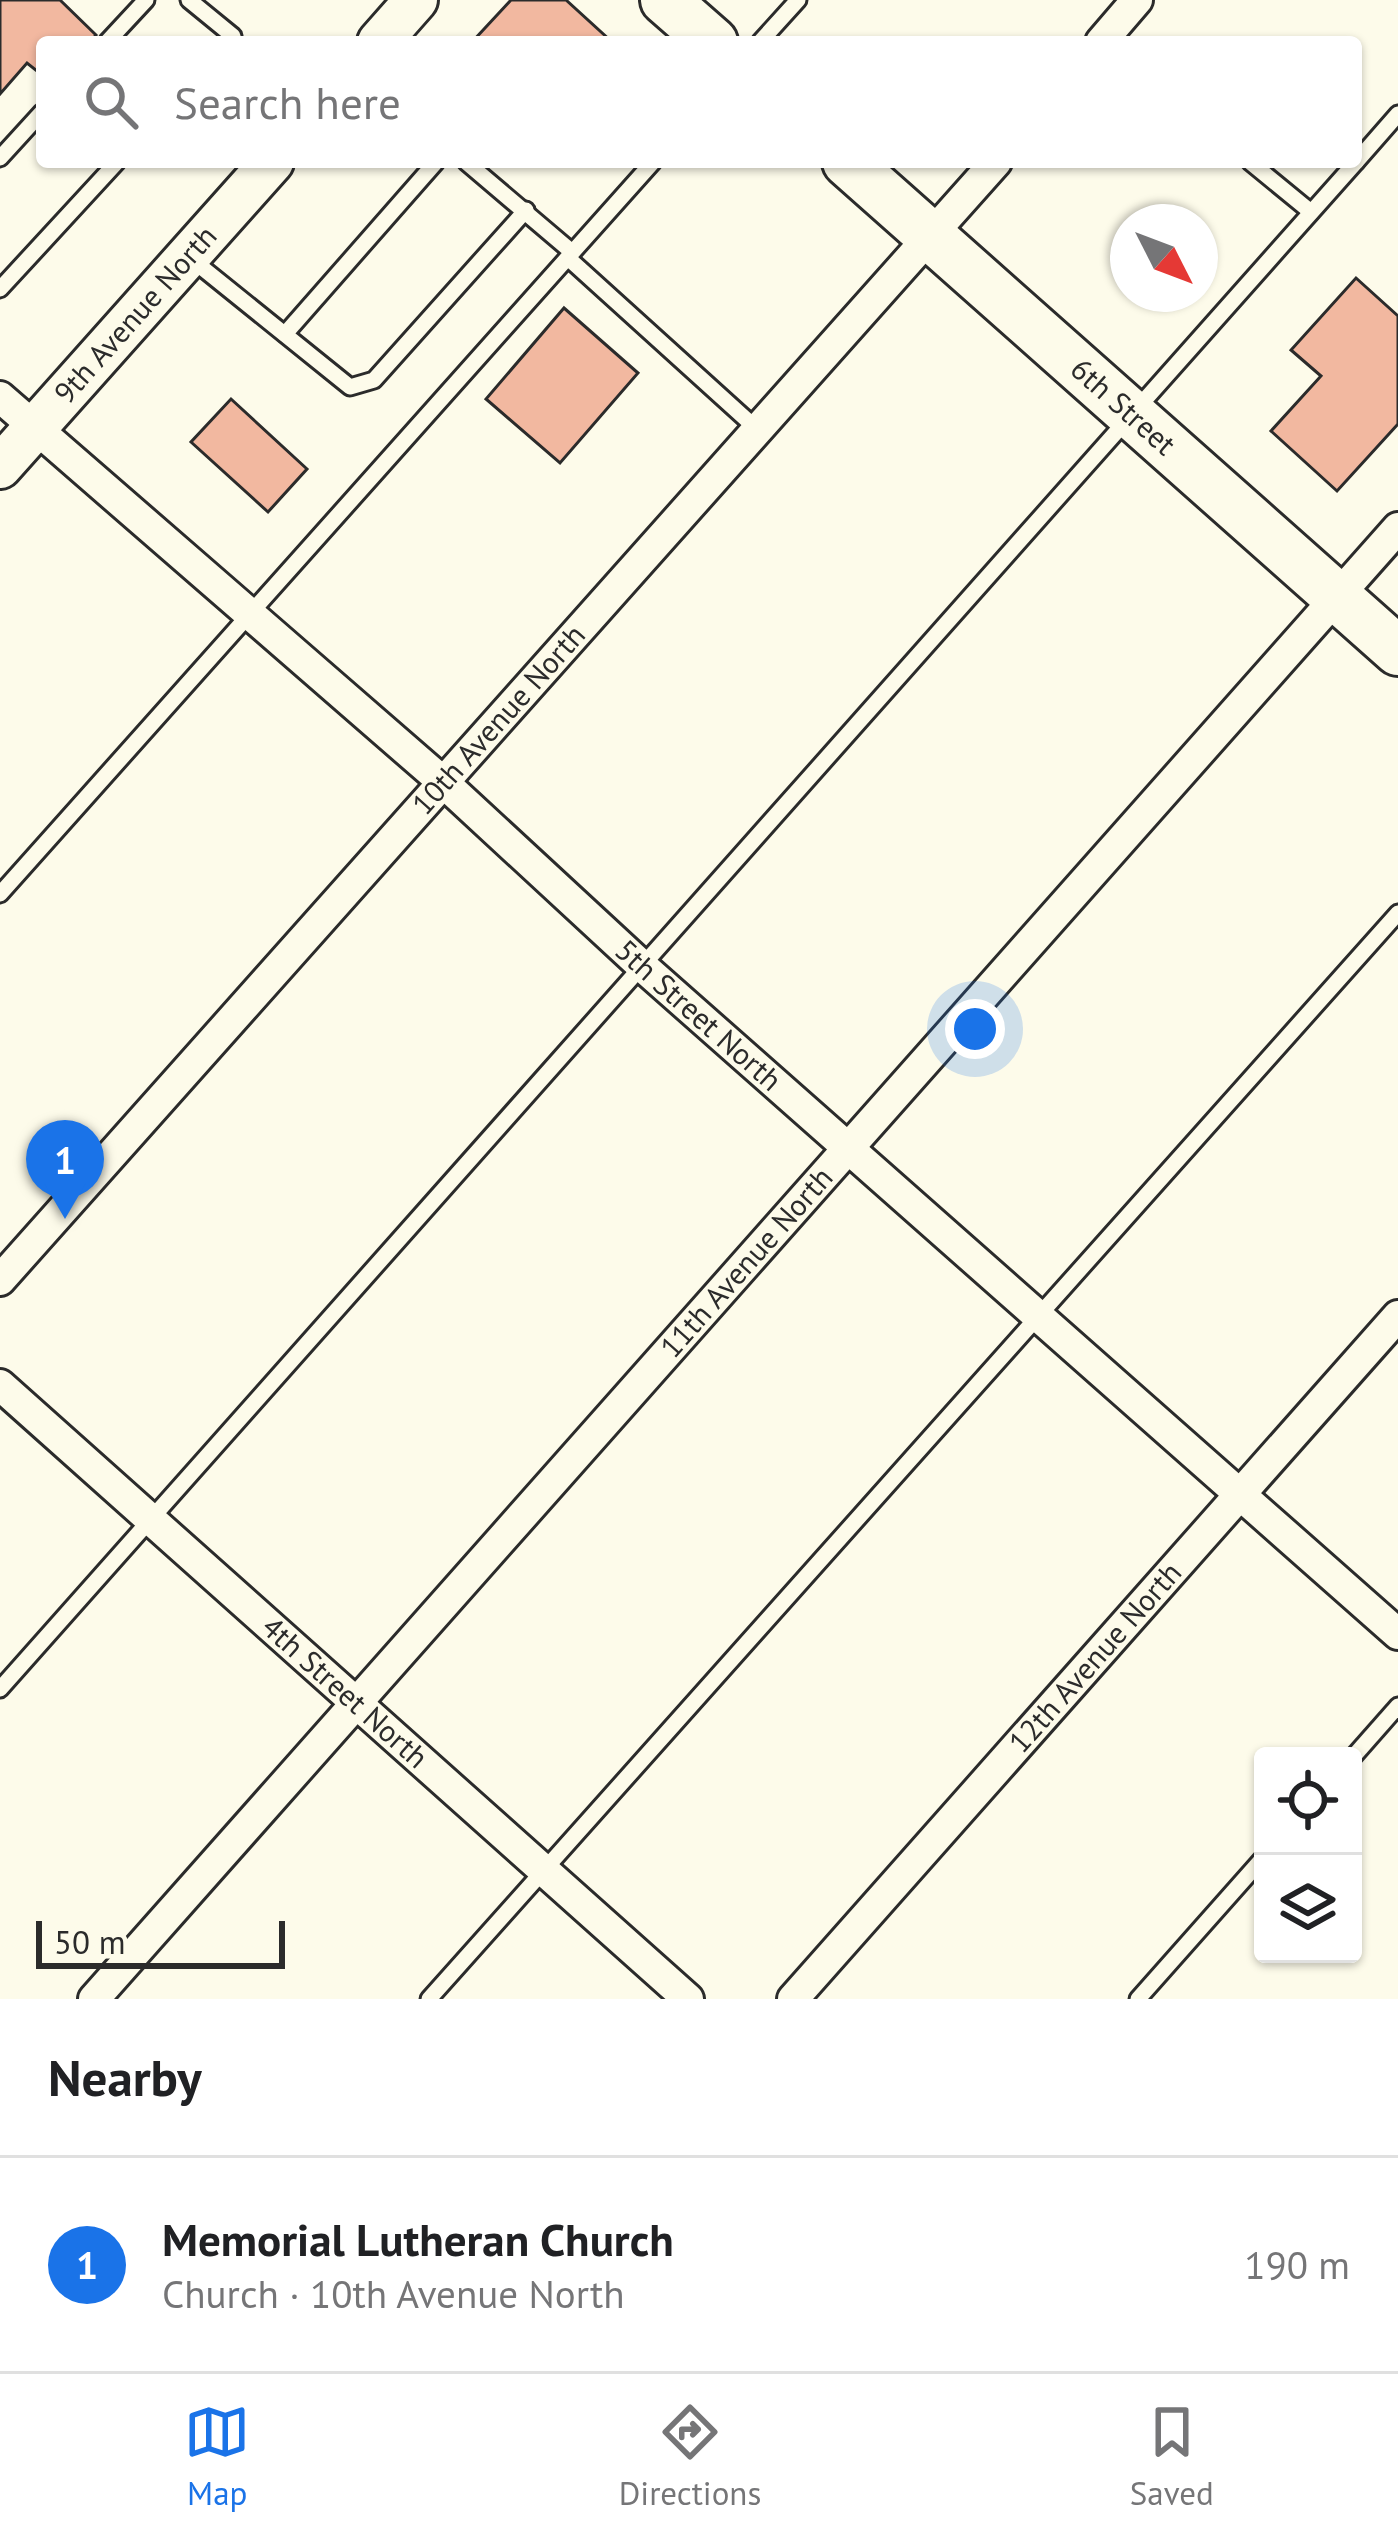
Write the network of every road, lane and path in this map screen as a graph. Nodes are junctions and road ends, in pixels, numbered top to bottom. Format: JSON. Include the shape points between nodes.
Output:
{"nodes":[{"id":1,"x":146,"y":0,"type":"edge"},
{"id":2,"x":189,"y":0,"type":"edge"},
{"id":3,"x":416,"y":0,"type":"edge"},
{"id":4,"x":665,"y":0,"type":"edge"},
{"id":5,"x":798,"y":0,"type":"edge"},
{"id":6,"x":1132,"y":2,"type":"edge"},
{"id":7,"x":113,"y":36,"type":"edge"},
{"id":8,"x":230,"y":36,"type":"edge"},
{"id":9,"x":384,"y":36,"type":"edge"},
{"id":10,"x":705,"y":36,"type":"edge"},
{"id":11,"x":765,"y":36,"type":"edge"},
{"id":12,"x":1107,"y":36,"type":"edge"},
{"id":13,"x":1398,"y":114,"type":"edge"},
{"id":14,"x":36,"y":119,"type":"edge"},
{"id":15,"x":1362,"y":155,"type":"edge"},
{"id":16,"x":0,"y":158,"type":"edge"},
{"id":17,"x":111,"y":168,"type":"edge"},
{"id":18,"x":267,"y":168,"type":"edge"},
{"id":19,"x":431,"y":168,"type":"edge"},
{"id":20,"x":474,"y":168,"type":"edge"},
{"id":21,"x":648,"y":168,"type":"edge"},
{"id":22,"x":855,"y":168,"type":"edge"},
{"id":23,"x":991,"y":168,"type":"edge"},
{"id":24,"x":1257,"y":168,"type":"edge"},
{"id":25,"x":1351,"y":168,"type":"edge"},
{"id":26,"x":526,"y":209,"type":"junction"},
{"id":27,"x":1311,"y":212,"type":"junction"},
{"id":28,"x":931,"y":237,"type":"junction"},
{"id":29,"x":570,"y":255,"type":"junction"},
{"id":30,"x":188,"y":256,"type":"junction"},
{"id":31,"x":0,"y":289,"type":"edge"},
{"id":32,"x":285,"y":334,"type":"junction"},
{"id":33,"x":0,"y":398,"type":"edge"},
{"id":34,"x":1132,"y":415,"type":"junction"},
{"id":35,"x":35,"y":428,"type":"junction"},
{"id":36,"x":758,"y":430,"type":"junction"},
{"id":37,"x":0,"y":467,"type":"edge"},
{"id":38,"x":1398,"y":528,"type":"edge"},
{"id":39,"x":1337,"y":597,"type":"junction"},
{"id":40,"x":248,"y":616,"type":"junction"},
{"id":41,"x":1398,"y":651,"type":"edge"},
{"id":42,"x":443,"y":782,"type":"junction"},
{"id":43,"x":0,"y":894,"type":"edge"},
{"id":44,"x":1398,"y":913,"type":"edge"},
{"id":45,"x":642,"y":966,"type":"junction"},
{"id":46,"x":848,"y":1148,"type":"junction"},
{"id":47,"x":0,"y":1280,"type":"edge"},
{"id":48,"x":1038,"y":1316,"type":"junction"},
{"id":49,"x":1398,"y":1316,"type":"edge"},
{"id":50,"x":0,"y":1385,"type":"edge"},
{"id":51,"x":1240,"y":1494,"type":"junction"},
{"id":52,"x":149,"y":1522,"type":"junction"},
{"id":53,"x":1398,"y":1634,"type":"edge"},
{"id":54,"x":0,"y":1690,"type":"edge"},
{"id":55,"x":355,"y":1704,"type":"junction"},
{"id":56,"x":1398,"y":1706,"type":"edge"},
{"id":57,"x":1362,"y":1747,"type":"edge"},
{"id":58,"x":1254,"y":1868,"type":"edge"},
{"id":59,"x":543,"y":1871,"type":"junction"},
{"id":60,"x":94,"y":1999,"type":"edge"},
{"id":61,"x":429,"y":1999,"type":"edge"},
{"id":62,"x":688,"y":1999,"type":"edge"},
{"id":63,"x":793,"y":1999,"type":"edge"},
{"id":64,"x":1138,"y":1999,"type":"edge"}],
"edges":[{"from":1,"to":7,"type":"lane"},
{"from":2,"to":8,"type":"lane"},
{"from":3,"to":9,"type":"street"},
{"from":4,"to":10,"type":"main road"},
{"from":5,"to":11,"type":"lane"},
{"from":6,"to":12,"type":"street"},
{"from":13,"to":15,"type":"lane"},
{"from":14,"to":16,"type":"lane"},
{"from":17,"to":31,"type":"lane"},
{"from":18,"to":30,"type":"street","name":"9th Avenue North"},
{"from":19,"to":32,"type":"lane"},
{"from":20,"to":26,"type":"lane"},
{"from":21,"to":29,"type":"lane"},
{"from":22,"to":28,"type":"main road","name":"6th Street"},
{"from":23,"to":28,"type":"street","name":"10th Avenue North"},
{"from":24,"to":27,"type":"lane"},
{"from":25,"to":27,"type":"lane"},
{"from":26,"to":29,"type":"lane"},
{"from":26,"to":32,"type":"lane","via":[[374,380],[350,387]]},
{"from":27,"to":34,"type":"lane"},
{"from":28,"to":34,"type":"main road","name":"6th Street"},
{"from":28,"to":36,"type":"street","name":"10th Avenue North"},
{"from":29,"to":36,"type":"lane"},
{"from":29,"to":40,"type":"lane"},
{"from":30,"to":32,"type":"lane"},
{"from":30,"to":35,"type":"street","name":"9th Avenue North"},
{"from":33,"to":35,"type":"street","name":"5th Street North"},
{"from":34,"to":39,"type":"main road","name":"6th Street"},
{"from":34,"to":45,"type":"lane"},
{"from":35,"to":37,"type":"street","name":"9th Avenue North"},
{"from":35,"to":40,"type":"street","name":"5th Street North"},
{"from":36,"to":42,"type":"street","name":"10th Avenue North"},
{"from":38,"to":39,"type":"street","name":"11th Avenue North"},
{"from":39,"to":41,"type":"main road","name":"6th Street"},
{"from":39,"to":46,"type":"street","name":"11th Avenue North"},
{"from":40,"to":42,"type":"street","name":"5th Street North"},
{"from":40,"to":43,"type":"lane"},
{"from":42,"to":45,"type":"street","name":"5th Street North"},
{"from":42,"to":47,"type":"street","name":"10th Avenue North"},
{"from":44,"to":48,"type":"lane"},
{"from":45,"to":46,"type":"street","name":"5th Street North"},
{"from":45,"to":52,"type":"lane"},
{"from":46,"to":48,"type":"street","name":"5th Street North"},
{"from":46,"to":55,"type":"street","name":"11th Avenue North"},
{"from":48,"to":51,"type":"street","name":"5th Street North"},
{"from":48,"to":59,"type":"lane"},
{"from":49,"to":51,"type":"street","name":"12th Avenue North"},
{"from":50,"to":52,"type":"street","name":"4th Street North"},
{"from":51,"to":53,"type":"street","name":"5th Street North"},
{"from":51,"to":63,"type":"street","name":"12th Avenue North"},
{"from":52,"to":54,"type":"lane"},
{"from":52,"to":55,"type":"street","name":"4th Street North"},
{"from":55,"to":59,"type":"street","name":"4th Street North"},
{"from":55,"to":60,"type":"street","name":"11th Avenue North"},
{"from":56,"to":57,"type":"lane"},
{"from":58,"to":64,"type":"lane"},
{"from":59,"to":61,"type":"lane"},
{"from":59,"to":62,"type":"street","name":"4th Street North"}]}
